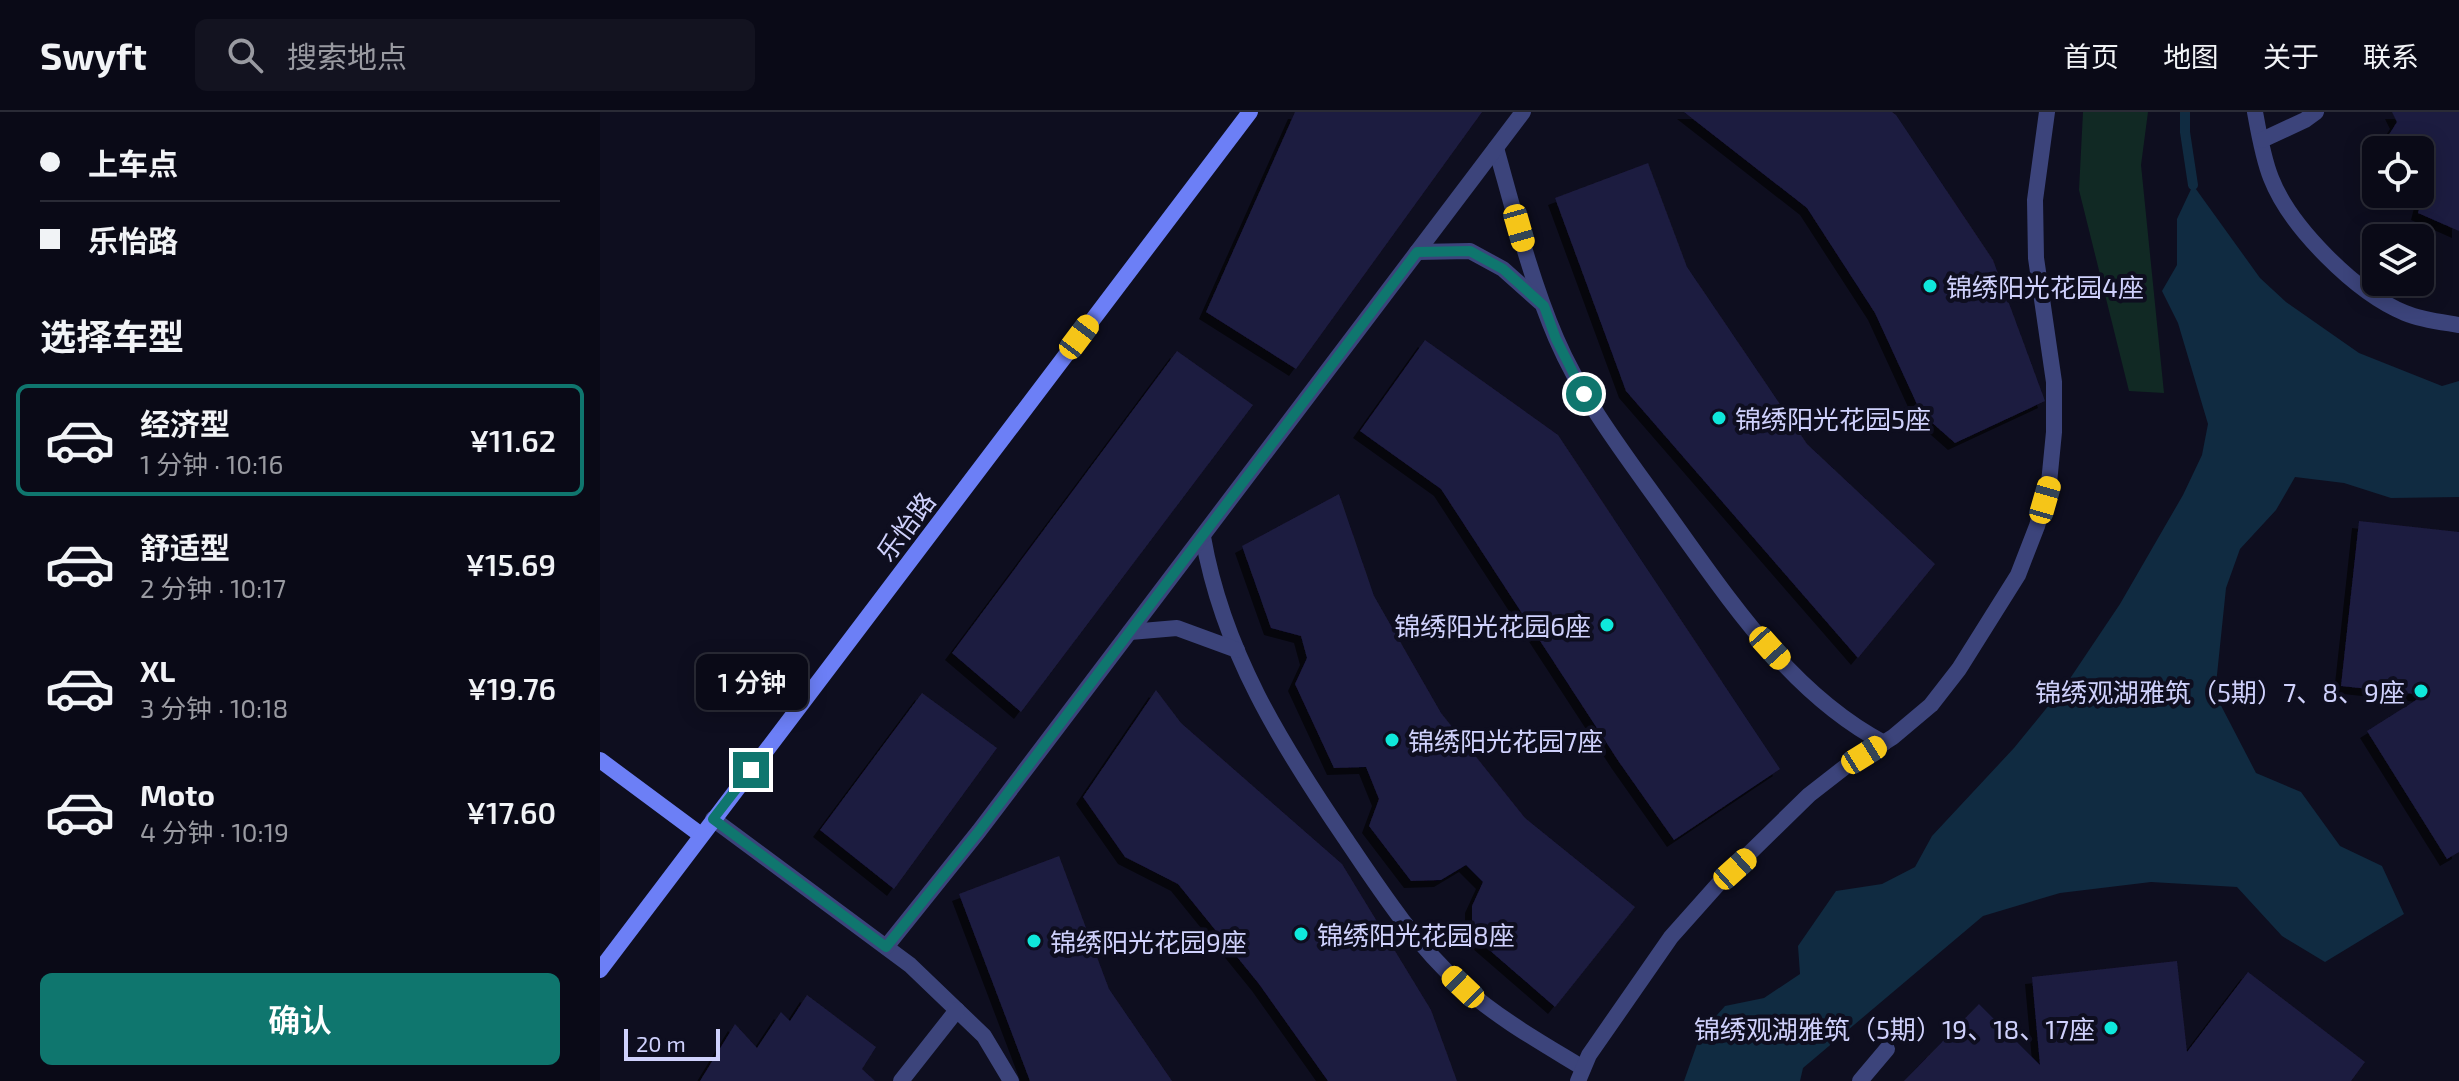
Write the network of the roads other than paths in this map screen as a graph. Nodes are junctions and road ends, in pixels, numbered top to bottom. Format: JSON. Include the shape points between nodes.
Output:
{"nodes":[{"id":1,"x":1250,"y":112,"type":"edge"},
{"id":2,"x":1523,"y":112,"type":"edge"},
{"id":3,"x":2047,"y":112,"type":"edge"},
{"id":4,"x":2255,"y":112,"type":"edge"},
{"id":5,"x":2316,"y":112,"type":"edge"},
{"id":6,"x":2262,"y":140,"type":"junction"},
{"id":7,"x":1496,"y":148,"type":"junction"},
{"id":8,"x":1417,"y":252,"type":"junction"},
{"id":9,"x":1544,"y":306,"type":"junction"},
{"id":10,"x":2459,"y":325,"type":"edge"},
{"id":11,"x":1203,"y":537,"type":"junction"},
{"id":12,"x":1130,"y":632,"type":"junction"},
{"id":13,"x":1237,"y":650,"type":"junction"},
{"id":14,"x":1884,"y":743,"type":"junction"},
{"id":15,"x":600,"y":760,"type":"edge"},
{"id":16,"x":713,"y":819,"type":"junction"},
{"id":17,"x":701,"y":835,"type":"junction"},
{"id":18,"x":886,"y":947,"type":"junction"},
{"id":19,"x":600,"y":970,"type":"edge"},
{"id":20,"x":957,"y":1010,"type":"junction"},
{"id":21,"x":1887,"y":1049,"type":"dead end"},
{"id":22,"x":1580,"y":1074,"type":"edge"},
{"id":23,"x":901,"y":1081,"type":"edge"},
{"id":24,"x":1011,"y":1081,"type":"edge"},
{"id":25,"x":1860,"y":1081,"type":"edge"}],
"edges":[{"from":1,"to":16,"type":"street","name":"乐怡路"},
{"from":2,"to":7,"type":"street"},
{"from":3,"to":14,"type":"street","via":[[2035,200],[2036,258],[2054,382],[2049,483],[2018,575],[1987,626],[1931,705]]},
{"from":4,"to":6,"type":"street"},
{"from":5,"to":6,"type":"street"},
{"from":6,"to":10,"type":"street","via":[[2284,205],[2334,265],[2402,312]]},
{"from":7,"to":8,"type":"street"},
{"from":7,"to":9,"type":"street"},
{"from":8,"to":9,"type":"street","via":[[1470,251],[1503,269]]},
{"from":8,"to":11,"type":"street"},
{"from":9,"to":14,"type":"street","via":[[1584,394],[1729,598],[1808,688],[1854,728]]},
{"from":11,"to":12,"type":"street"},
{"from":11,"to":13,"type":"street","via":[[1220,611]]},
{"from":12,"to":13,"type":"street","via":[[1177,628]]},
{"from":12,"to":18,"type":"street"},
{"from":13,"to":22,"type":"street","via":[[1303,775],[1393,911],[1463,987]]},
{"from":14,"to":22,"type":"street","via":[[1809,795],[1720,882],[1671,937]]},
{"from":15,"to":17,"type":"street"},
{"from":16,"to":17,"type":"street","name":"乐怡路"},
{"from":16,"to":18,"type":"street"},
{"from":17,"to":19,"type":"street","name":"乐怡路"},
{"from":18,"to":20,"type":"street"},
{"from":20,"to":23,"type":"street"},
{"from":20,"to":24,"type":"street","via":[[984,1036]]},
{"from":21,"to":25,"type":"street"}]}
